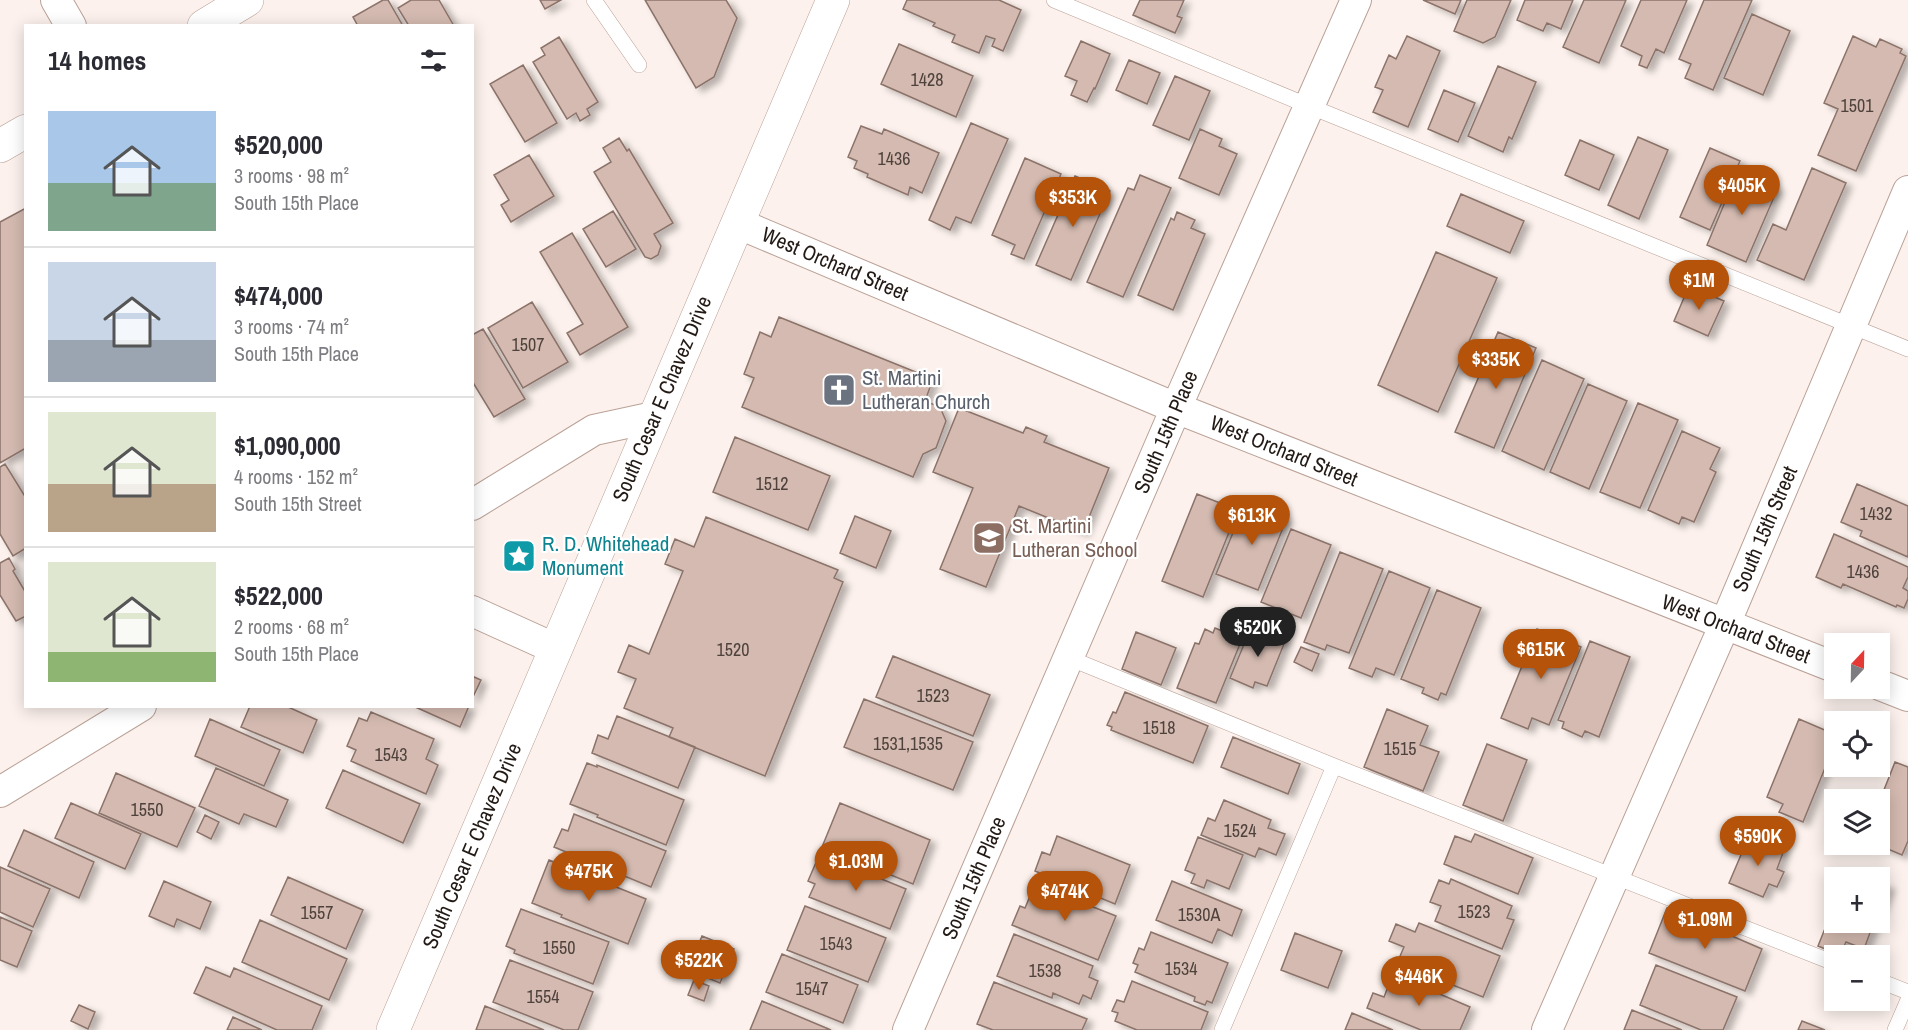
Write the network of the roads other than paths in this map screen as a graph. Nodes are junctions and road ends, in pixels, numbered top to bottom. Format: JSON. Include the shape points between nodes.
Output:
{"nodes":[{"id":1,"x":56,"y":0,"type":"edge"},
{"id":2,"x":247,"y":0,"type":"edge"},
{"id":3,"x":594,"y":0,"type":"edge"},
{"id":4,"x":834,"y":0,"type":"edge"},
{"id":5,"x":1054,"y":0,"type":"edge"},
{"id":6,"x":1356,"y":0,"type":"edge"},
{"id":7,"x":70,"y":24,"type":"edge"},
{"id":8,"x":207,"y":24,"type":"edge"},
{"id":9,"x":639,"y":65,"type":"dead end"},
{"id":10,"x":1309,"y":106,"type":"junction"},
{"id":11,"x":24,"y":132,"type":"edge"},
{"id":12,"x":0,"y":146,"type":"edge"},
{"id":13,"x":1908,"y":191,"type":"edge"},
{"id":14,"x":738,"y":223,"type":"junction"},
{"id":15,"x":1852,"y":326,"type":"junction"},
{"id":16,"x":1908,"y":349,"type":"edge"},
{"id":17,"x":1176,"y":408,"type":"junction"},
{"id":18,"x":654,"y":417,"type":"junction"},
{"id":19,"x":474,"y":504,"type":"edge"},
{"id":20,"x":474,"y":612,"type":"edge"},
{"id":21,"x":1725,"y":624,"type":"junction"},
{"id":22,"x":556,"y":649,"type":"junction"},
{"id":23,"x":1069,"y":658,"type":"junction"},
{"id":24,"x":1824,"y":663,"type":"edge"},
{"id":25,"x":1890,"y":689,"type":"edge"},
{"id":26,"x":1908,"y":696,"type":"edge"},
{"id":27,"x":138,"y":708,"type":"edge"},
{"id":28,"x":1334,"y":766,"type":"junction"},
{"id":29,"x":0,"y":792,"type":"edge"},
{"id":30,"x":1614,"y":877,"type":"junction"},
{"id":31,"x":1824,"y":959,"type":"edge"},
{"id":32,"x":1890,"y":985,"type":"edge"},
{"id":33,"x":1908,"y":992,"type":"edge"},
{"id":34,"x":1908,"y":1000,"type":"edge"},
{"id":35,"x":393,"y":1030,"type":"edge"},
{"id":36,"x":908,"y":1030,"type":"edge"},
{"id":37,"x":1222,"y":1030,"type":"edge"},
{"id":38,"x":1547,"y":1030,"type":"edge"},
{"id":39,"x":1895,"y":1030,"type":"edge"}],
"edges":[{"from":1,"to":7,"type":"street"},
{"from":2,"to":8,"type":"main road"},
{"from":3,"to":9,"type":"lane"},
{"from":4,"to":14,"type":"main road","name":"South Cesar E Chavez Drive"},
{"from":5,"to":10,"type":"lane"},
{"from":6,"to":10,"type":"street","name":"South 15th Place"},
{"from":10,"to":15,"type":"lane"},
{"from":10,"to":17,"type":"street","name":"South 15th Place"},
{"from":11,"to":12,"type":"main road"},
{"from":13,"to":15,"type":"street","name":"South 15th Street"},
{"from":14,"to":17,"type":"street","name":"West Orchard Street"},
{"from":14,"to":18,"type":"main road","name":"South Cesar E Chavez Drive"},
{"from":15,"to":16,"type":"lane"},
{"from":15,"to":21,"type":"street","name":"South 15th Street"},
{"from":17,"to":21,"type":"street","name":"West Orchard Street"},
{"from":17,"to":23,"type":"street","name":"South 15th Place"},
{"from":18,"to":19,"type":"street","via":[[594,430]]},
{"from":18,"to":22,"type":"main road","name":"South Cesar E Chavez Drive"},
{"from":20,"to":22,"type":"street"},
{"from":21,"to":24,"type":"street","name":"West Orchard Street"},
{"from":21,"to":30,"type":"street","name":"South 15th Street"},
{"from":22,"to":35,"type":"main road","name":"South Cesar E Chavez Drive"},
{"from":23,"to":28,"type":"lane"},
{"from":23,"to":36,"type":"street","name":"South 15th Place"},
{"from":25,"to":26,"type":"street"},
{"from":27,"to":29,"type":"street"},
{"from":28,"to":30,"type":"lane"},
{"from":28,"to":37,"type":"lane"},
{"from":30,"to":31,"type":"lane"},
{"from":30,"to":38,"type":"street","name":"South 15th Street"},
{"from":32,"to":33,"type":"lane"},
{"from":34,"to":39,"type":"lane"}]}
